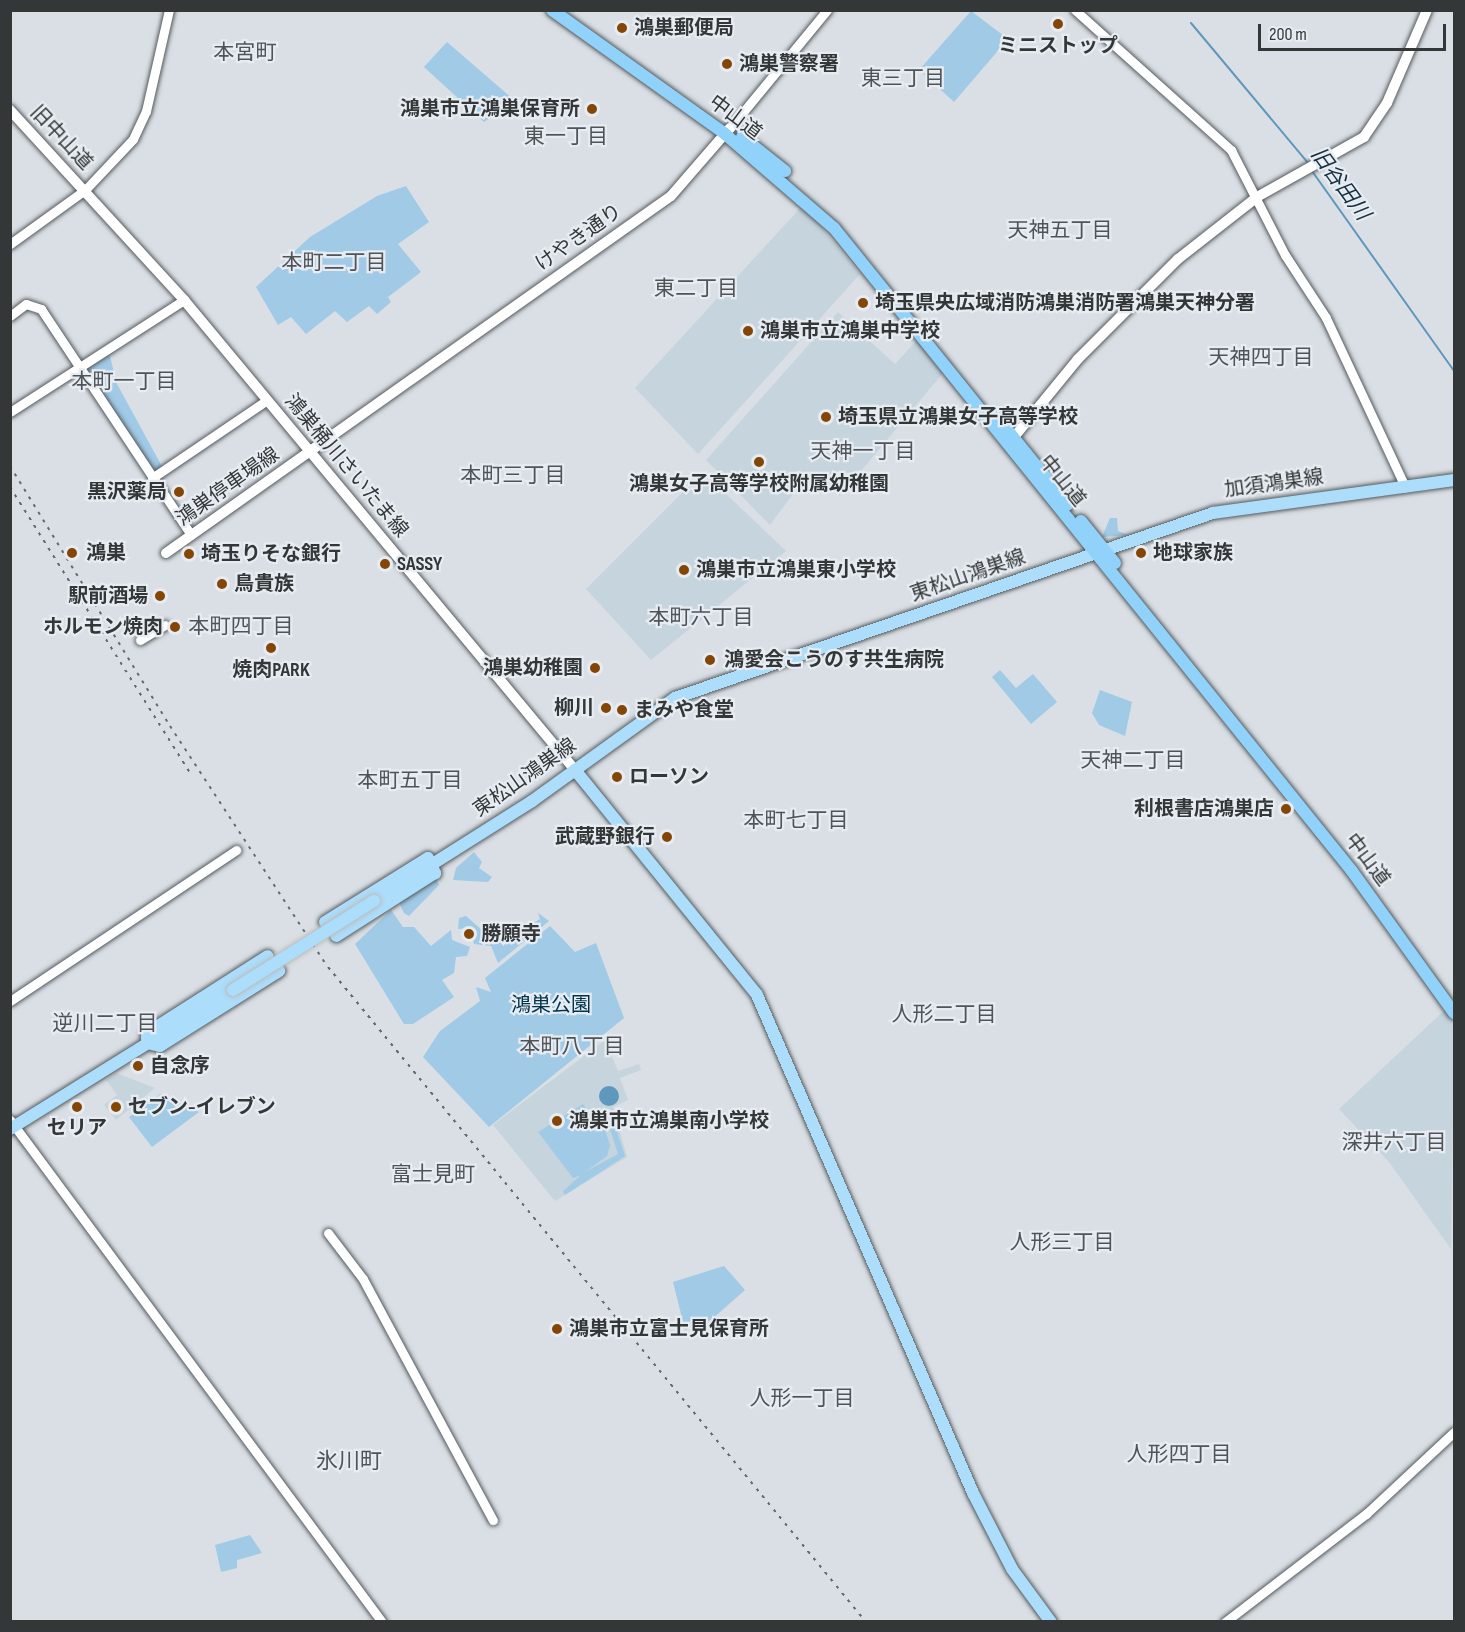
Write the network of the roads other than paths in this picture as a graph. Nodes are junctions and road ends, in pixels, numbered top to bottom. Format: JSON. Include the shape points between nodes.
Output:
{"nodes":[{"id":1,"x":169,"y":10,"type":"edge"},
{"id":2,"x":552,"y":10,"type":"edge"},
{"id":3,"x":562,"y":10,"type":"edge"},
{"id":4,"x":827,"y":10,"type":"edge"},
{"id":5,"x":1075,"y":10,"type":"edge"},
{"id":6,"x":1426,"y":11,"type":"edge"},
{"id":7,"x":10,"y":110,"type":"edge"},
{"id":8,"x":727,"y":131,"type":"junction"},
{"id":9,"x":85,"y":190,"type":"junction"},
{"id":10,"x":1257,"y":197,"type":"junction"},
{"id":11,"x":10,"y":244,"type":"edge"},
{"id":12,"x":184,"y":300,"type":"junction"},
{"id":13,"x":10,"y":316,"type":"edge"},
{"id":14,"x":78,"y":368,"type":"junction"},
{"id":15,"x":267,"y":400,"type":"junction"},
{"id":16,"x":10,"y":412,"type":"edge"},
{"id":17,"x":1011,"y":441,"type":"junction"},
{"id":18,"x":311,"y":451,"type":"junction"},
{"id":19,"x":152,"y":478,"type":"junction"},
{"id":20,"x":1455,"y":480,"type":"edge"},
{"id":21,"x":1405,"y":486,"type":"junction"},
{"id":22,"x":191,"y":535,"type":"junction"},
{"id":23,"x":1100,"y":552,"type":"junction"},
{"id":24,"x":166,"y":553,"type":"dead end"},
{"id":25,"x":165,"y":625,"type":"dead end"},
{"id":26,"x":140,"y":640,"type":"dead end"},
{"id":27,"x":576,"y":770,"type":"junction"},
{"id":28,"x":236,"y":850,"type":"dead end"},
{"id":29,"x":433,"y":864,"type":"junction"},
{"id":30,"x":325,"y":922,"type":"dead end"},
{"id":31,"x":336,"y":936,"type":"dead end"},
{"id":32,"x":268,"y":956,"type":"dead end"},
{"id":33,"x":279,"y":971,"type":"dead end"},
{"id":34,"x":1455,"y":1000,"type":"edge"},
{"id":35,"x":10,"y":1001,"type":"edge"},
{"id":36,"x":1455,"y":1013,"type":"edge"},
{"id":37,"x":147,"y":1043,"type":"junction"},
{"id":38,"x":12,"y":1125,"type":"edge"},
{"id":39,"x":328,"y":1233,"type":"dead end"},
{"id":40,"x":1455,"y":1432,"type":"edge"},
{"id":41,"x":493,"y":1520,"type":"dead end"},
{"id":42,"x":382,"y":1622,"type":"edge"},
{"id":43,"x":1051,"y":1622,"type":"edge"},
{"id":44,"x":1225,"y":1622,"type":"edge"}],
"edges":[{"from":1,"to":9,"type":"street","via":[[141,126]]},
{"from":2,"to":8,"type":"highway","name":"中山道"},
{"from":3,"to":8,"type":"highway","name":"中山道"},
{"from":4,"to":8,"type":"street","name":"けやき通り"},
{"from":5,"to":10,"type":"street","via":[[1225,142]]},
{"from":6,"to":10,"type":"main road","via":[[1371,130],[1343,153]]},
{"from":7,"to":9,"type":"main road","name":"旧中山道"},
{"from":8,"to":17,"type":"highway","name":"中山道","via":[[833,216]]},
{"from":8,"to":18,"type":"main road","name":"けやき通り","via":[[671,196]]},
{"from":9,"to":11,"type":"street"},
{"from":9,"to":12,"type":"main road","name":"鴻巣桶川さいたま線"},
{"from":10,"to":17,"type":"main road","via":[[1136,299],[1078,359]]},
{"from":10,"to":21,"type":"street","via":[[1326,318]]},
{"from":12,"to":14,"type":"street"},
{"from":12,"to":15,"type":"main road","name":"鴻巣桶川さいたま線"},
{"from":13,"to":14,"type":"street","via":[[26,304],[41,309]]},
{"from":14,"to":16,"type":"street"},
{"from":14,"to":19,"type":"street"},
{"from":15,"to":18,"type":"main road","name":"鴻巣桶川さいたま線"},
{"from":15,"to":19,"type":"street"},
{"from":17,"to":23,"type":"highway","name":"中山道"},
{"from":18,"to":22,"type":"main road","name":"鴻巣停車場線"},
{"from":18,"to":27,"type":"main road","name":"鴻巣桶川さいたま線"},
{"from":19,"to":22,"type":"street"},
{"from":20,"to":21,"type":"main road","name":"加須鴻巣線"},
{"from":21,"to":23,"type":"main road","name":"加須鴻巣線","via":[[1232,508]]},
{"from":22,"to":24,"type":"main road","name":"鴻巣停車場線"},
{"from":23,"to":27,"type":"main road","name":"東松山鴻巣線","via":[[675,698]]},
{"from":23,"to":34,"type":"highway","name":"中山道","via":[[1356,866]]},
{"from":23,"to":36,"type":"highway","name":"中山道","via":[[1352,871]]},
{"from":25,"to":26,"type":"street"},
{"from":27,"to":29,"type":"main road","name":"東松山鴻巣線"},
{"from":27,"to":43,"type":"main road","via":[[757,995],[973,1493],[1012,1569]]},
{"from":28,"to":35,"type":"street"},
{"from":29,"to":30,"type":"main road","via":[[424,859]]},
{"from":29,"to":31,"type":"main road","via":[[435,873]]},
{"from":29,"to":37,"type":"main road","name":"東松山鴻巣線","bridge":true},
{"from":32,"to":37,"type":"main road","via":[[147,1033]]},
{"from":33,"to":37,"type":"main road","via":[[160,1046]]},
{"from":37,"to":38,"type":"main road","name":"東松山鴻巣線"},
{"from":38,"to":42,"type":"street"},
{"from":39,"to":41,"type":"street","via":[[363,1279]]},
{"from":40,"to":44,"type":"street","via":[[1366,1514]]}]}
